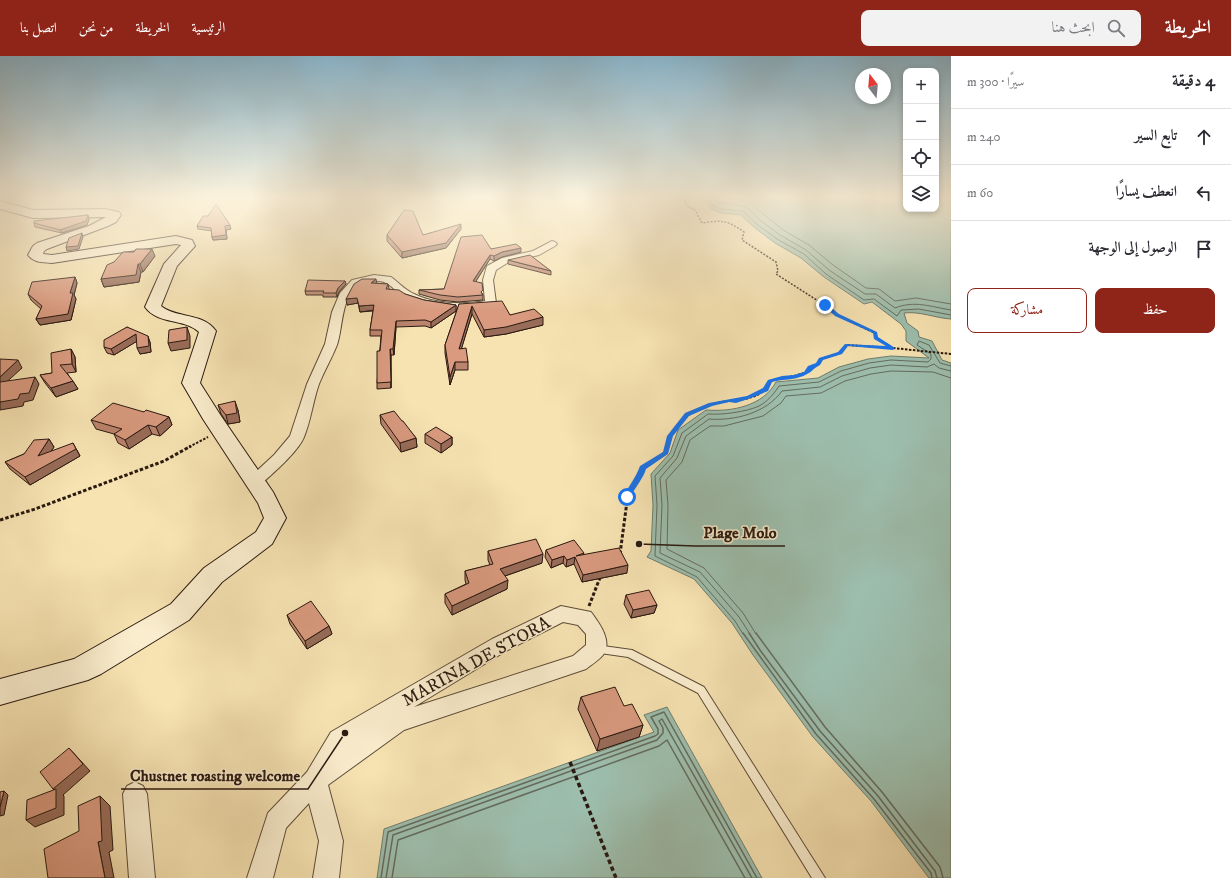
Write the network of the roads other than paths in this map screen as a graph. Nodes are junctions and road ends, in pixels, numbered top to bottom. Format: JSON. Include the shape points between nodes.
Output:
{"nodes":[{"id":1,"x":72,"y":235,"type":"edge"},
{"id":2,"x":552,"y":244,"type":"dead end"},
{"id":3,"x":254,"y":482,"type":"junction"},
{"id":4,"x":596,"y":649,"type":"junction"},
{"id":5,"x":0,"y":692,"type":"edge"},
{"id":6,"x":315,"y":780,"type":"junction"},
{"id":7,"x":135,"y":794,"type":"dead end"},
{"id":8,"x":142,"y":878,"type":"edge"},
{"id":9,"x":260,"y":878,"type":"edge"},
{"id":10,"x":326,"y":878,"type":"edge"},
{"id":11,"x":819,"y":878,"type":"edge"}],
"edges":[{"from":1,"to":3,"type":"main road","via":[[42,246],[35,255],[52,259],[176,240],[187,244],[166,273],[153,307],[166,315],[195,322],[208,331],[191,383]]},
{"from":2,"to":3,"type":"street","via":[[536,253],[506,260],[491,268],[488,280],[491,303],[471,308],[428,302],[409,296],[387,279],[374,278],[356,282],[344,295],[331,344],[312,384],[297,437],[279,459]]},
{"from":3,"to":5,"type":"main road","via":[[273,510],[275,518],[270,529],[264,538],[213,576],[180,612],[92,665]]},
{"from":4,"to":6,"type":"street","name":"MARINA DE STORA","via":[[580,663],[398,722]]},
{"from":4,"to":6,"type":"street","name":"MARINA DE STORA","via":[[595,632],[584,618],[561,614],[499,645],[338,740]]},
{"from":4,"to":11,"type":"lane","via":[[629,653],[701,690]]},
{"from":6,"to":9,"type":"street","name":"MARINA DE STORA","via":[[276,820]]},
{"from":6,"to":10,"type":"street","via":[[331,841]]},
{"from":7,"to":8,"type":"street"}]}
